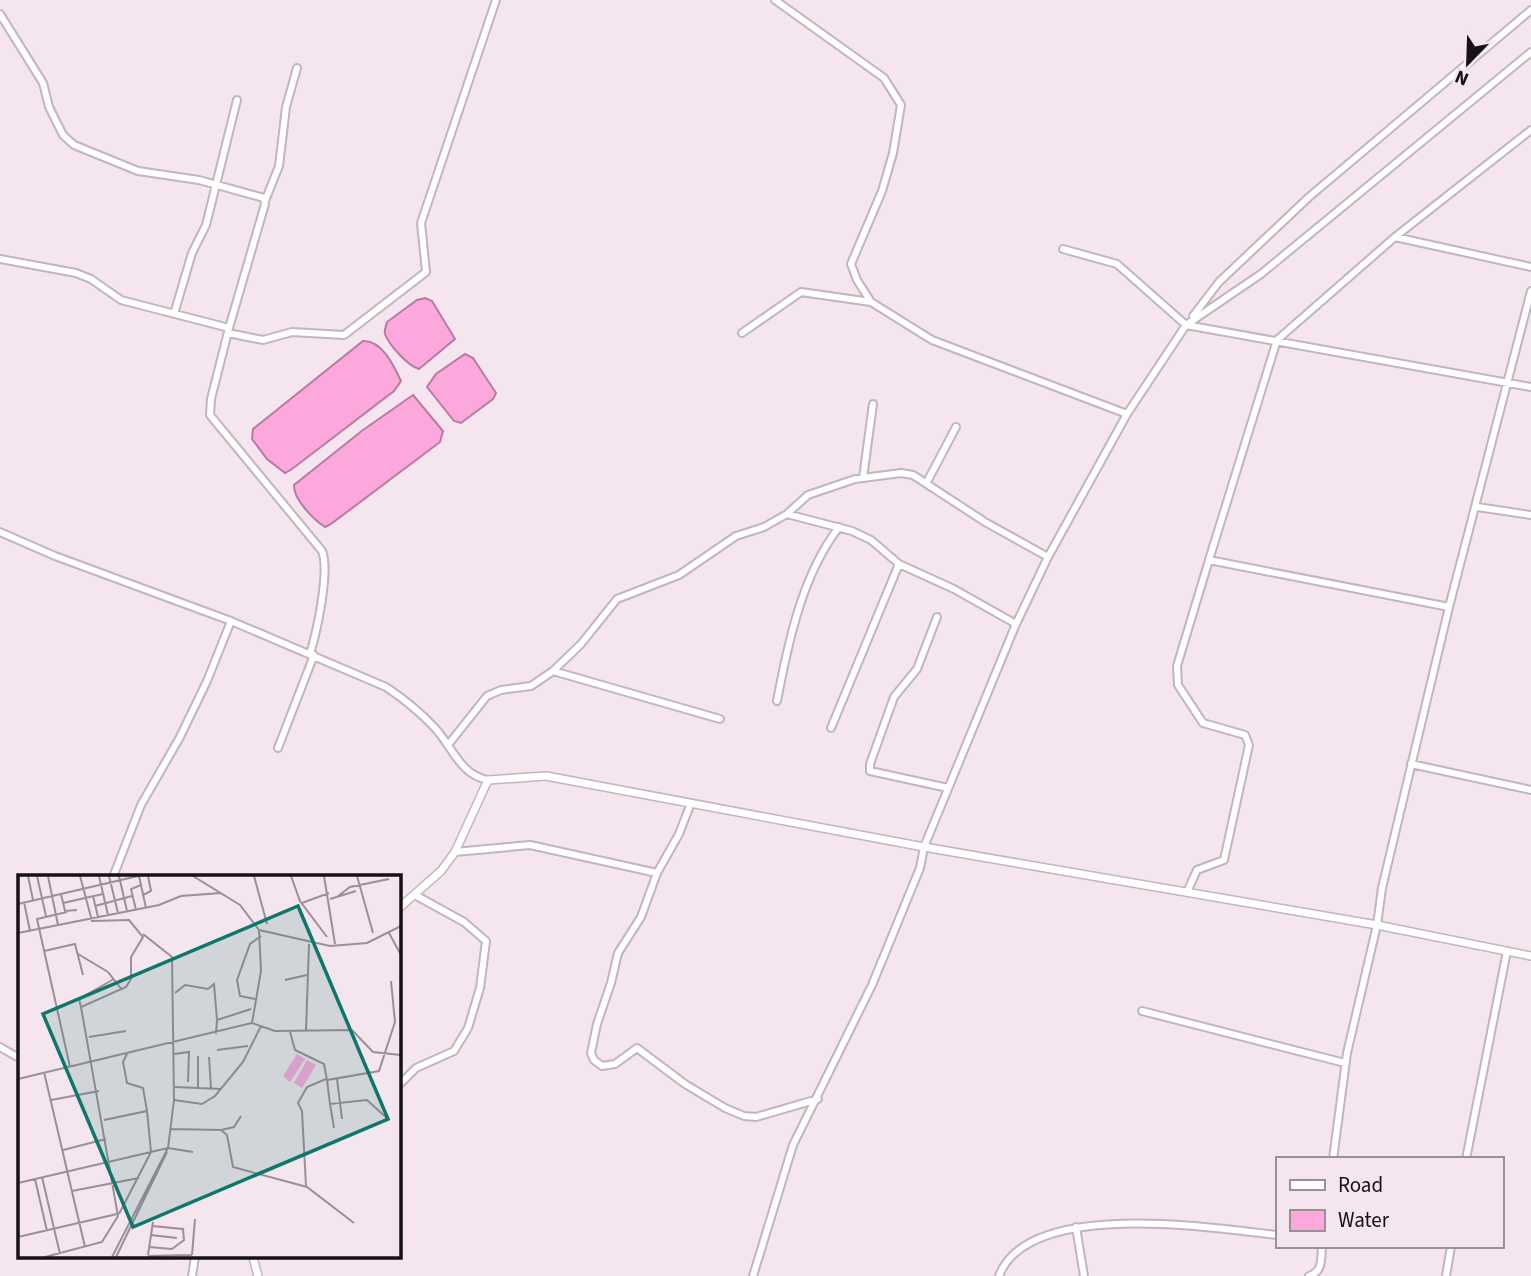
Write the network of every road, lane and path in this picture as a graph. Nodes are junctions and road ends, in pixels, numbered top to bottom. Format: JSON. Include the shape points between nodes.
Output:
{"nodes":[{"id":1,"x":496,"y":0,"type":"edge"},
{"id":2,"x":775,"y":0,"type":"edge"},
{"id":3,"x":1531,"y":10,"type":"edge"},
{"id":4,"x":0,"y":13,"type":"edge"},
{"id":5,"x":1531,"y":52,"type":"edge"},
{"id":6,"x":297,"y":68,"type":"dead end"},
{"id":7,"x":237,"y":100,"type":"dead end"},
{"id":8,"x":1531,"y":130,"type":"edge"},
{"id":9,"x":216,"y":184,"type":"junction"},
{"id":10,"x":265,"y":201,"type":"junction"},
{"id":11,"x":1395,"y":237,"type":"junction"},
{"id":12,"x":1063,"y":249,"type":"dead end"},
{"id":13,"x":0,"y":259,"type":"edge"},
{"id":14,"x":1531,"y":267,"type":"edge"},
{"id":15,"x":1531,"y":292,"type":"edge"},
{"id":16,"x":871,"y":302,"type":"junction"},
{"id":17,"x":174,"y":314,"type":"junction"},
{"id":18,"x":1188,"y":322,"type":"junction"},
{"id":19,"x":228,"y":330,"type":"junction"},
{"id":20,"x":742,"y":333,"type":"dead end"},
{"id":21,"x":1277,"y":340,"type":"junction"},
{"id":22,"x":1507,"y":383,"type":"junction"},
{"id":23,"x":1531,"y":387,"type":"edge"},
{"id":24,"x":873,"y":404,"type":"dead end"},
{"id":25,"x":1127,"y":414,"type":"junction"},
{"id":26,"x":957,"y":427,"type":"dead end"},
{"id":27,"x":863,"y":478,"type":"junction"},
{"id":28,"x":927,"y":482,"type":"junction"},
{"id":29,"x":1477,"y":507,"type":"junction"},
{"id":30,"x":787,"y":513,"type":"junction"},
{"id":31,"x":1531,"y":514,"type":"edge"},
{"id":32,"x":839,"y":527,"type":"junction"},
{"id":33,"x":0,"y":532,"type":"edge"},
{"id":34,"x":1048,"y":557,"type":"junction"},
{"id":35,"x":1209,"y":560,"type":"junction"},
{"id":36,"x":899,"y":565,"type":"junction"},
{"id":37,"x":1449,"y":607,"type":"junction"},
{"id":38,"x":937,"y":617,"type":"dead end"},
{"id":39,"x":230,"y":621,"type":"junction"},
{"id":40,"x":1016,"y":624,"type":"junction"},
{"id":41,"x":312,"y":654,"type":"junction"},
{"id":42,"x":553,"y":671,"type":"junction"},
{"id":43,"x":777,"y":701,"type":"dead end"},
{"id":44,"x":720,"y":719,"type":"dead end"},
{"id":45,"x":831,"y":728,"type":"dead end"},
{"id":46,"x":448,"y":745,"type":"junction"},
{"id":47,"x":278,"y":748,"type":"dead end"},
{"id":48,"x":1411,"y":764,"type":"junction"},
{"id":49,"x":488,"y":780,"type":"junction"},
{"id":50,"x":948,"y":788,"type":"junction"},
{"id":51,"x":1531,"y":790,"type":"edge"},
{"id":52,"x":691,"y":803,"type":"junction"},
{"id":53,"x":924,"y":847,"type":"junction"},
{"id":54,"x":455,"y":852,"type":"junction"},
{"id":55,"x":657,"y":873,"type":"junction"},
{"id":56,"x":114,"y":875,"type":"edge"},
{"id":57,"x":1187,"y":892,"type":"junction"},
{"id":58,"x":415,"y":895,"type":"junction"},
{"id":59,"x":401,"y":906,"type":"edge"},
{"id":60,"x":1377,"y":925,"type":"junction"},
{"id":61,"x":1507,"y":951,"type":"junction"},
{"id":62,"x":1531,"y":956,"type":"edge"},
{"id":63,"x":1142,"y":1011,"type":"dead end"},
{"id":64,"x":0,"y":1047,"type":"edge"},
{"id":65,"x":18,"y":1057,"type":"edge"},
{"id":66,"x":1345,"y":1063,"type":"junction"},
{"id":67,"x":401,"y":1083,"type":"edge"},
{"id":68,"x":818,"y":1099,"type":"junction"},
{"id":69,"x":1333,"y":1157,"type":"edge"},
{"id":70,"x":1466,"y":1157,"type":"edge"},
{"id":71,"x":1076,"y":1227,"type":"junction"},
{"id":72,"x":1276,"y":1235,"type":"edge"},
{"id":73,"x":1322,"y":1248,"type":"edge"},
{"id":74,"x":1451,"y":1248,"type":"edge"},
{"id":75,"x":195,"y":1258,"type":"edge"},
{"id":76,"x":253,"y":1258,"type":"edge"},
{"id":77,"x":192,"y":1276,"type":"edge"},
{"id":78,"x":258,"y":1276,"type":"edge"},
{"id":79,"x":753,"y":1276,"type":"edge"},
{"id":80,"x":999,"y":1276,"type":"edge"},
{"id":81,"x":1084,"y":1276,"type":"edge"},
{"id":82,"x":1309,"y":1276,"type":"edge"},
{"id":83,"x":1447,"y":1276,"type":"edge"}],
"edges":[{"from":1,"to":19,"type":"street","via":[[421,223],[426,272],[345,335],[292,332],[262,340]]},
{"from":2,"to":16,"type":"street","via":[[884,78],[901,104],[882,191],[851,264]]},
{"from":3,"to":18,"type":"street","via":[[1309,197],[1219,282]]},
{"from":4,"to":9,"type":"street","via":[[43,83],[66,140],[138,171]]},
{"from":5,"to":18,"type":"street","via":[[1261,274]]},
{"from":6,"to":10,"type":"street","via":[[286,107],[279,166]]},
{"from":7,"to":9,"type":"street"},
{"from":8,"to":11,"type":"street"},
{"from":9,"to":10,"type":"street"},
{"from":9,"to":17,"type":"street"},
{"from":10,"to":19,"type":"street"},
{"from":11,"to":14,"type":"street"},
{"from":11,"to":21,"type":"street"},
{"from":12,"to":18,"type":"street","via":[[1117,264]]},
{"from":13,"to":17,"type":"street","via":[[76,274],[121,300]]},
{"from":15,"to":22,"type":"street"},
{"from":16,"to":20,"type":"street","via":[[801,292]]},
{"from":16,"to":25,"type":"street","via":[[932,340]]},
{"from":17,"to":19,"type":"street"},
{"from":18,"to":21,"type":"street"},
{"from":18,"to":25,"type":"street"},
{"from":19,"to":41,"type":"street","via":[[210,415],[322,551],[326,561]]},
{"from":21,"to":22,"type":"street"},
{"from":21,"to":35,"type":"street"},
{"from":22,"to":23,"type":"street"},
{"from":22,"to":29,"type":"street"},
{"from":24,"to":27,"type":"street"},
{"from":25,"to":34,"type":"street"},
{"from":26,"to":28,"type":"street"},
{"from":27,"to":28,"type":"street","via":[[901,473]]},
{"from":27,"to":30,"type":"street","via":[[808,495]]},
{"from":28,"to":34,"type":"street"},
{"from":29,"to":31,"type":"street"},
{"from":29,"to":37,"type":"street"},
{"from":30,"to":32,"type":"street"},
{"from":30,"to":42,"type":"street","via":[[736,536],[679,575],[617,599]]},
{"from":32,"to":36,"type":"street","via":[[882,547]]},
{"from":32,"to":43,"type":"street","via":[[823,548],[806,592]]},
{"from":33,"to":39,"type":"street"},
{"from":34,"to":40,"type":"street"},
{"from":35,"to":37,"type":"street"},
{"from":35,"to":57,"type":"street","via":[[1177,666],[1178,685],[1203,723],[1245,735],[1249,745],[1224,860],[1197,870]]},
{"from":36,"to":40,"type":"street"},
{"from":36,"to":45,"type":"street"},
{"from":37,"to":48,"type":"street"},
{"from":38,"to":50,"type":"street","via":[[917,669],[894,696],[870,771]]},
{"from":39,"to":41,"type":"street"},
{"from":39,"to":56,"type":"street","via":[[180,737],[141,804]]},
{"from":40,"to":50,"type":"street"},
{"from":41,"to":46,"type":"street","via":[[409,702]]},
{"from":41,"to":47,"type":"street"},
{"from":42,"to":44,"type":"street"},
{"from":42,"to":46,"type":"street","via":[[531,686],[487,696]]},
{"from":46,"to":49,"type":"street","via":[[469,774]]},
{"from":48,"to":51,"type":"street"},
{"from":48,"to":60,"type":"street"},
{"from":49,"to":52,"type":"street","via":[[546,776]]},
{"from":49,"to":54,"type":"street"},
{"from":50,"to":53,"type":"street"},
{"from":52,"to":53,"type":"street"},
{"from":52,"to":55,"type":"street"},
{"from":53,"to":57,"type":"street"},
{"from":53,"to":68,"type":"street","via":[[888,947]]},
{"from":54,"to":55,"type":"street","via":[[530,845]]},
{"from":54,"to":58,"type":"street"},
{"from":55,"to":68,"type":"street","via":[[641,917],[618,953],[597,1024],[591,1053],[594,1060],[602,1066],[615,1064],[637,1048],[685,1084],[744,1116],[756,1117]]},
{"from":57,"to":60,"type":"street"},
{"from":58,"to":59,"type":"street"},
{"from":58,"to":67,"type":"street","via":[[464,922],[486,942],[487,954],[472,1020],[454,1051],[415,1068]]},
{"from":60,"to":61,"type":"street"},
{"from":60,"to":66,"type":"street"},
{"from":61,"to":62,"type":"street"},
{"from":61,"to":70,"type":"street"},
{"from":63,"to":66,"type":"street"},
{"from":64,"to":65,"type":"street"},
{"from":66,"to":69,"type":"street"},
{"from":68,"to":79,"type":"street","via":[[781,1175]]},
{"from":71,"to":72,"type":"street","via":[[1198,1224]]},
{"from":71,"to":80,"type":"street","via":[[1049,1233],[1012,1256]]},
{"from":71,"to":81,"type":"street"},
{"from":73,"to":82,"type":"street","via":[[1321,1264]]},
{"from":74,"to":83,"type":"street"},
{"from":75,"to":77,"type":"street"},
{"from":76,"to":78,"type":"street"}]}
